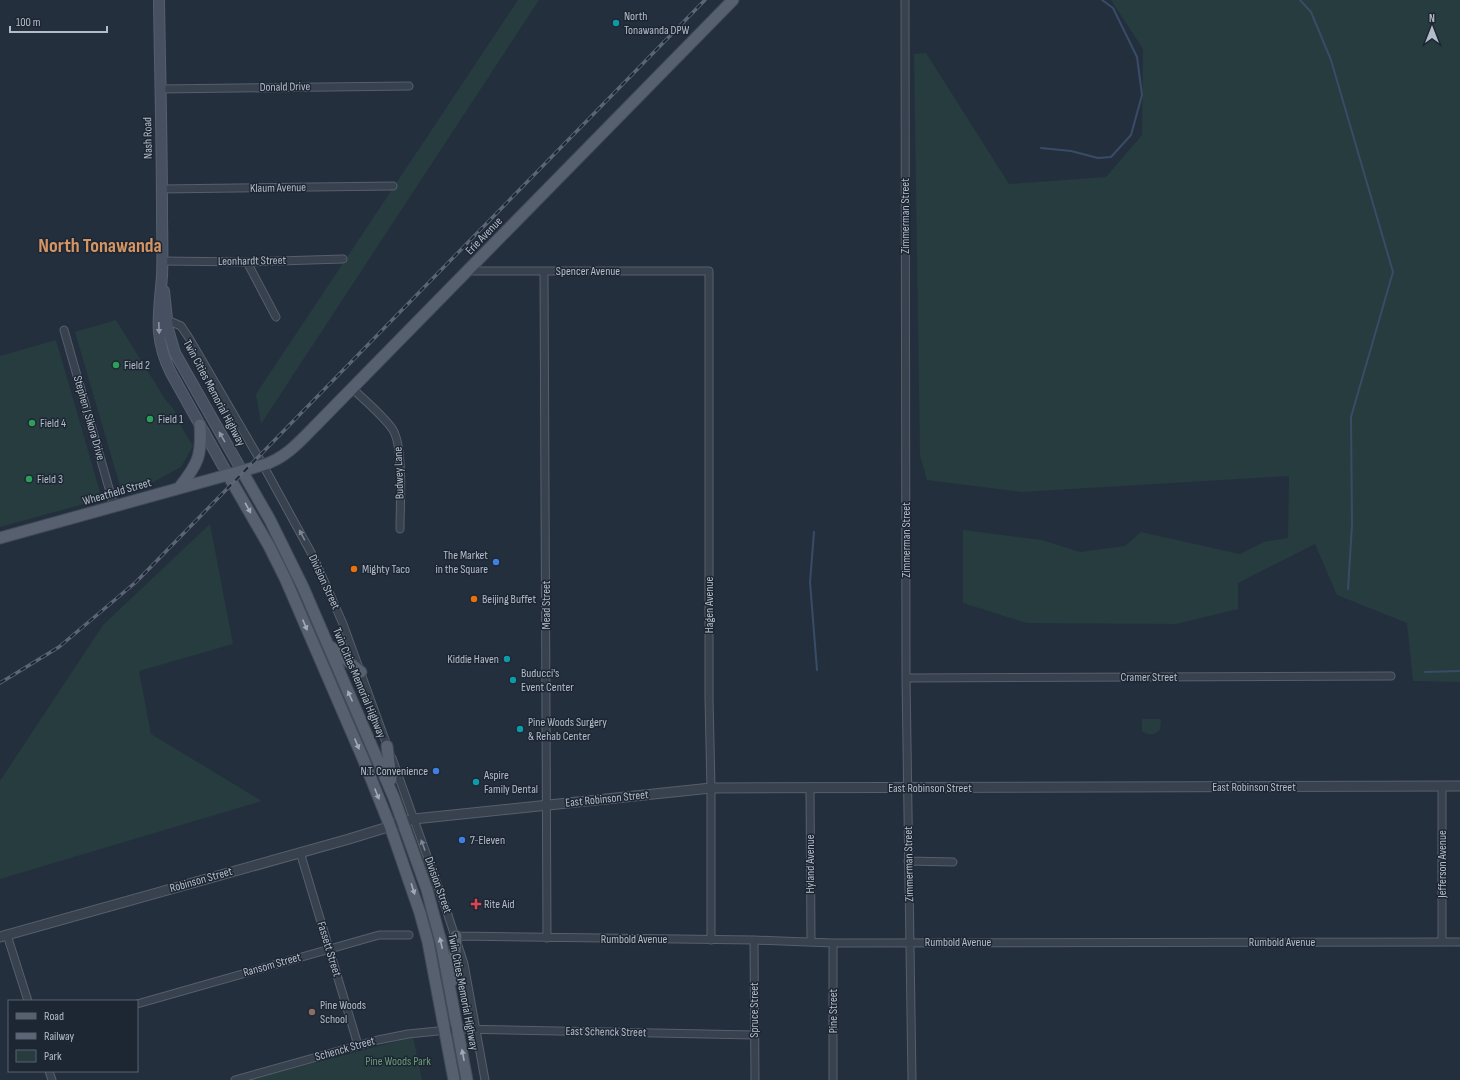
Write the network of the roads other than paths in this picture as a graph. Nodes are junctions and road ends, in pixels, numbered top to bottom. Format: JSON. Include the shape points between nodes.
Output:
{"nodes":[{"id":1,"x":159,"y":0,"type":"edge"},
{"id":2,"x":733,"y":0,"type":"edge"},
{"id":3,"x":905,"y":0,"type":"edge"},
{"id":4,"x":410,"y":86,"type":"dead end"},
{"id":5,"x":161,"y":89,"type":"junction"},
{"id":6,"x":393,"y":186,"type":"dead end"},
{"id":7,"x":162,"y":189,"type":"junction"},
{"id":8,"x":343,"y":259,"type":"dead end"},
{"id":9,"x":162,"y":261,"type":"junction"},
{"id":10,"x":247,"y":262,"type":"junction"},
{"id":11,"x":467,"y":271,"type":"junction"},
{"id":12,"x":544,"y":271,"type":"junction"},
{"id":13,"x":709,"y":271,"type":"joint"},
{"id":14,"x":162,"y":275,"type":"junction"},
{"id":15,"x":276,"y":317,"type":"dead end"},
{"id":16,"x":167,"y":320,"type":"junction"},
{"id":17,"x":64,"y":330,"type":"dead end"},
{"id":18,"x":352,"y":388,"type":"junction"},
{"id":19,"x":200,"y":425,"type":"junction"},
{"id":20,"x":263,"y":465,"type":"junction"},
{"id":21,"x":242,"y":471,"type":"junction"},
{"id":22,"x":228,"y":475,"type":"junction"},
{"id":23,"x":179,"y":488,"type":"junction"},
{"id":24,"x":114,"y":506,"type":"junction"},
{"id":25,"x":400,"y":529,"type":"dead end"},
{"id":26,"x":0,"y":538,"type":"edge"},
{"id":27,"x":328,"y":644,"type":"junction"},
{"id":28,"x":361,"y":672,"type":"junction"},
{"id":29,"x":1391,"y":676,"type":"dead end"},
{"id":30,"x":906,"y":678,"type":"junction"},
{"id":31,"x":388,"y":746,"type":"junction"},
{"id":32,"x":1442,"y":786,"type":"junction"},
{"id":33,"x":1460,"y":786,"type":"edge"},
{"id":34,"x":810,"y":787,"type":"junction"},
{"id":35,"x":711,"y":788,"type":"junction"},
{"id":36,"x":908,"y":788,"type":"junction"},
{"id":37,"x":394,"y":798,"type":"junction"},
{"id":38,"x":547,"y":805,"type":"junction"},
{"id":39,"x":414,"y":819,"type":"junction"},
{"id":40,"x":403,"y":822,"type":"junction"},
{"id":41,"x":390,"y":826,"type":"junction"},
{"id":42,"x":300,"y":852,"type":"junction"},
{"id":43,"x":908,"y":861,"type":"junction"},
{"id":44,"x":953,"y":862,"type":"dead end"},
{"id":45,"x":409,"y":935,"type":"dead end"},
{"id":46,"x":4,"y":936,"type":"edge"},
{"id":47,"x":456,"y":936,"type":"junction"},
{"id":48,"x":547,"y":938,"type":"junction"},
{"id":49,"x":711,"y":940,"type":"junction"},
{"id":50,"x":754,"y":940,"type":"junction"},
{"id":51,"x":810,"y":942,"type":"junction"},
{"id":52,"x":910,"y":942,"type":"junction"},
{"id":53,"x":1442,"y":942,"type":"junction"},
{"id":54,"x":1460,"y":942,"type":"edge"},
{"id":55,"x":832,"y":943,"type":"junction"},
{"id":56,"x":329,"y":949,"type":"junction"},
{"id":57,"x":452,"y":995,"type":"junction"},
{"id":58,"x":28,"y":1000,"type":"edge"},
{"id":59,"x":138,"y":1004,"type":"edge"},
{"id":60,"x":458,"y":1029,"type":"junction"},
{"id":61,"x":444,"y":1030,"type":"junction"},
{"id":62,"x":476,"y":1030,"type":"junction"},
{"id":63,"x":754,"y":1036,"type":"junction"},
{"id":64,"x":358,"y":1045,"type":"junction"},
{"id":65,"x":235,"y":1080,"type":"edge"},
{"id":66,"x":454,"y":1080,"type":"edge"},
{"id":67,"x":467,"y":1080,"type":"edge"},
{"id":68,"x":486,"y":1080,"type":"edge"},
{"id":69,"x":755,"y":1080,"type":"edge"},
{"id":70,"x":833,"y":1080,"type":"edge"},
{"id":71,"x":912,"y":1080,"type":"edge"}],
"edges":[{"from":1,"to":5,"type":"main road","name":"Nash Road"},
{"from":2,"to":11,"type":"main road","name":"Erie Avenue"},
{"from":3,"to":30,"type":"street","name":"Zimmerman Street"},
{"from":4,"to":5,"type":"street","name":"Donald Drive"},
{"from":5,"to":7,"type":"main road","name":"Nash Road"},
{"from":6,"to":7,"type":"street","name":"Klaum Avenue"},
{"from":7,"to":9,"type":"main road","name":"Nash Road"},
{"from":8,"to":10,"type":"street","name":"Leonhardt Street"},
{"from":9,"to":10,"type":"street","name":"Leonhardt Street"},
{"from":9,"to":14,"type":"main road","name":"Nash Road"},
{"from":10,"to":15,"type":"street"},
{"from":11,"to":12,"type":"street","name":"Spencer Avenue"},
{"from":11,"to":18,"type":"main road","name":"Erie Avenue"},
{"from":12,"to":13,"type":"street","name":"Spencer Avenue"},
{"from":12,"to":38,"type":"street","name":"Mead Street"},
{"from":13,"to":35,"type":"street","name":"Hagen Avenue"},
{"from":14,"to":16,"type":"main road","name":"Twin Cities Memorial Highway"},
{"from":14,"to":19,"type":"main road","name":"Twin Cities Memorial Highway","one_way":true,"via":[[158,303],[161,350]]},
{"from":16,"to":20,"type":"street","name":"Division Street","via":[[178,324],[185,331]]},
{"from":21,"to":16,"type":"main road","name":"Twin Cities Memorial Highway","one_way":true,"via":[[180,362],[171,341]]},
{"from":17,"to":24,"type":"street","name":"Stephen J Sikora Drive"},
{"from":18,"to":20,"type":"main road","name":"Erie Avenue","via":[[284,456]]},
{"from":18,"to":25,"type":"street","name":"Budwey Lane","via":[[387,422],[396,436],[399,454]]},
{"from":19,"to":22,"type":"main road","name":"Twin Cities Memorial Highway"},
{"from":19,"to":23,"type":"main road","via":[[199,457]]},
{"from":20,"to":21,"type":"main road","name":"Erie Avenue"},
{"from":28,"to":20,"type":"street","name":"Division Street","one_way":true,"via":[[317,564]]},
{"from":21,"to":22,"type":"main road","name":"Wheatfield Street"},
{"from":21,"to":27,"type":"main road","name":"Twin Cities Memorial Highway","via":[[286,551]]},
{"from":22,"to":23,"type":"main road","name":"Wheatfield Street"},
{"from":22,"to":41,"type":"main road","name":"Twin Cities Memorial Highway","one_way":true,"via":[[285,578]]},
{"from":23,"to":24,"type":"main road","name":"Wheatfield Street"},
{"from":24,"to":26,"type":"main road","name":"Wheatfield Street"},
{"from":27,"to":28,"type":"main road"},
{"from":37,"to":27,"type":"main road","name":"Twin Cities Memorial Highway","one_way":true},
{"from":28,"to":31,"type":"street","name":"Division Street"},
{"from":29,"to":30,"type":"street","name":"Cramer Street"},
{"from":30,"to":36,"type":"street","name":"Zimmerman Street"},
{"from":31,"to":37,"type":"main road"},
{"from":31,"to":39,"type":"street","name":"Division Street"},
{"from":32,"to":33,"type":"street","name":"East Robinson Street"},
{"from":32,"to":36,"type":"street","name":"East Robinson Street"},
{"from":32,"to":53,"type":"street","name":"Jefferson Avenue"},
{"from":34,"to":35,"type":"street","name":"East Robinson Street"},
{"from":34,"to":36,"type":"street","name":"East Robinson Street"},
{"from":34,"to":51,"type":"street","name":"Hyland Avenue"},
{"from":35,"to":38,"type":"street","name":"East Robinson Street"},
{"from":35,"to":49,"type":"street","name":"Hagen Avenue"},
{"from":36,"to":43,"type":"street","name":"Zimmerman Street"},
{"from":37,"to":40,"type":"main road","name":"Twin Cities Memorial Highway"},
{"from":38,"to":39,"type":"street","name":"East Robinson Street"},
{"from":38,"to":48,"type":"street","name":"Mead Street"},
{"from":39,"to":40,"type":"street","name":"East Robinson Street"},
{"from":47,"to":39,"type":"street","name":"Division Street","one_way":true},
{"from":40,"to":41,"type":"street","name":"Robinson Street"},
{"from":57,"to":40,"type":"main road","name":"Twin Cities Memorial Highway","one_way":true,"via":[[427,890]]},
{"from":41,"to":42,"type":"street","name":"Robinson Street"},
{"from":41,"to":61,"type":"main road","name":"Twin Cities Memorial Highway","one_way":true,"via":[[428,942]]},
{"from":42,"to":46,"type":"street","name":"Robinson Street"},
{"from":42,"to":56,"type":"street","name":"Fassett Street"},
{"from":43,"to":44,"type":"street"},
{"from":43,"to":52,"type":"street","name":"Zimmerman Street"},
{"from":45,"to":56,"type":"street","name":"Ransom Street","via":[[379,935]]},
{"from":46,"to":58,"type":"street"},
{"from":47,"to":48,"type":"street","name":"Rumbold Avenue"},
{"from":47,"to":57,"type":"main road"},
{"from":47,"to":62,"type":"street","name":"Division Street"},
{"from":48,"to":49,"type":"street","name":"Rumbold Avenue"},
{"from":49,"to":50,"type":"street","name":"Rumbold Avenue"},
{"from":50,"to":51,"type":"street","name":"Rumbold Avenue"},
{"from":50,"to":63,"type":"street","name":"Spruce Street"},
{"from":51,"to":55,"type":"street","name":"Rumbold Avenue"},
{"from":52,"to":53,"type":"street","name":"Rumbold Avenue"},
{"from":52,"to":55,"type":"street","name":"Rumbold Avenue"},
{"from":52,"to":71,"type":"street","name":"Zimmerman Street"},
{"from":53,"to":54,"type":"street","name":"Rumbold Avenue"},
{"from":55,"to":70,"type":"street","name":"Pine Street"},
{"from":56,"to":59,"type":"street","name":"Ransom Street"},
{"from":56,"to":64,"type":"street","name":"Fassett Street"},
{"from":57,"to":60,"type":"main road","name":"Twin Cities Memorial Highway"},
{"from":60,"to":61,"type":"street","name":"Schenck Street"},
{"from":60,"to":62,"type":"street","name":"East Schenck Street"},
{"from":67,"to":60,"type":"main road","name":"Twin Cities Memorial Highway","one_way":true},
{"from":61,"to":64,"type":"street","name":"Schenck Street","via":[[396,1036]]},
{"from":61,"to":66,"type":"main road","name":"Twin Cities Memorial Highway"},
{"from":62,"to":63,"type":"street","name":"East Schenck Street"},
{"from":62,"to":68,"type":"street","name":"Division Street"},
{"from":63,"to":69,"type":"street","name":"Spruce Street"},
{"from":64,"to":65,"type":"street","name":"Schenck Street"}]}
